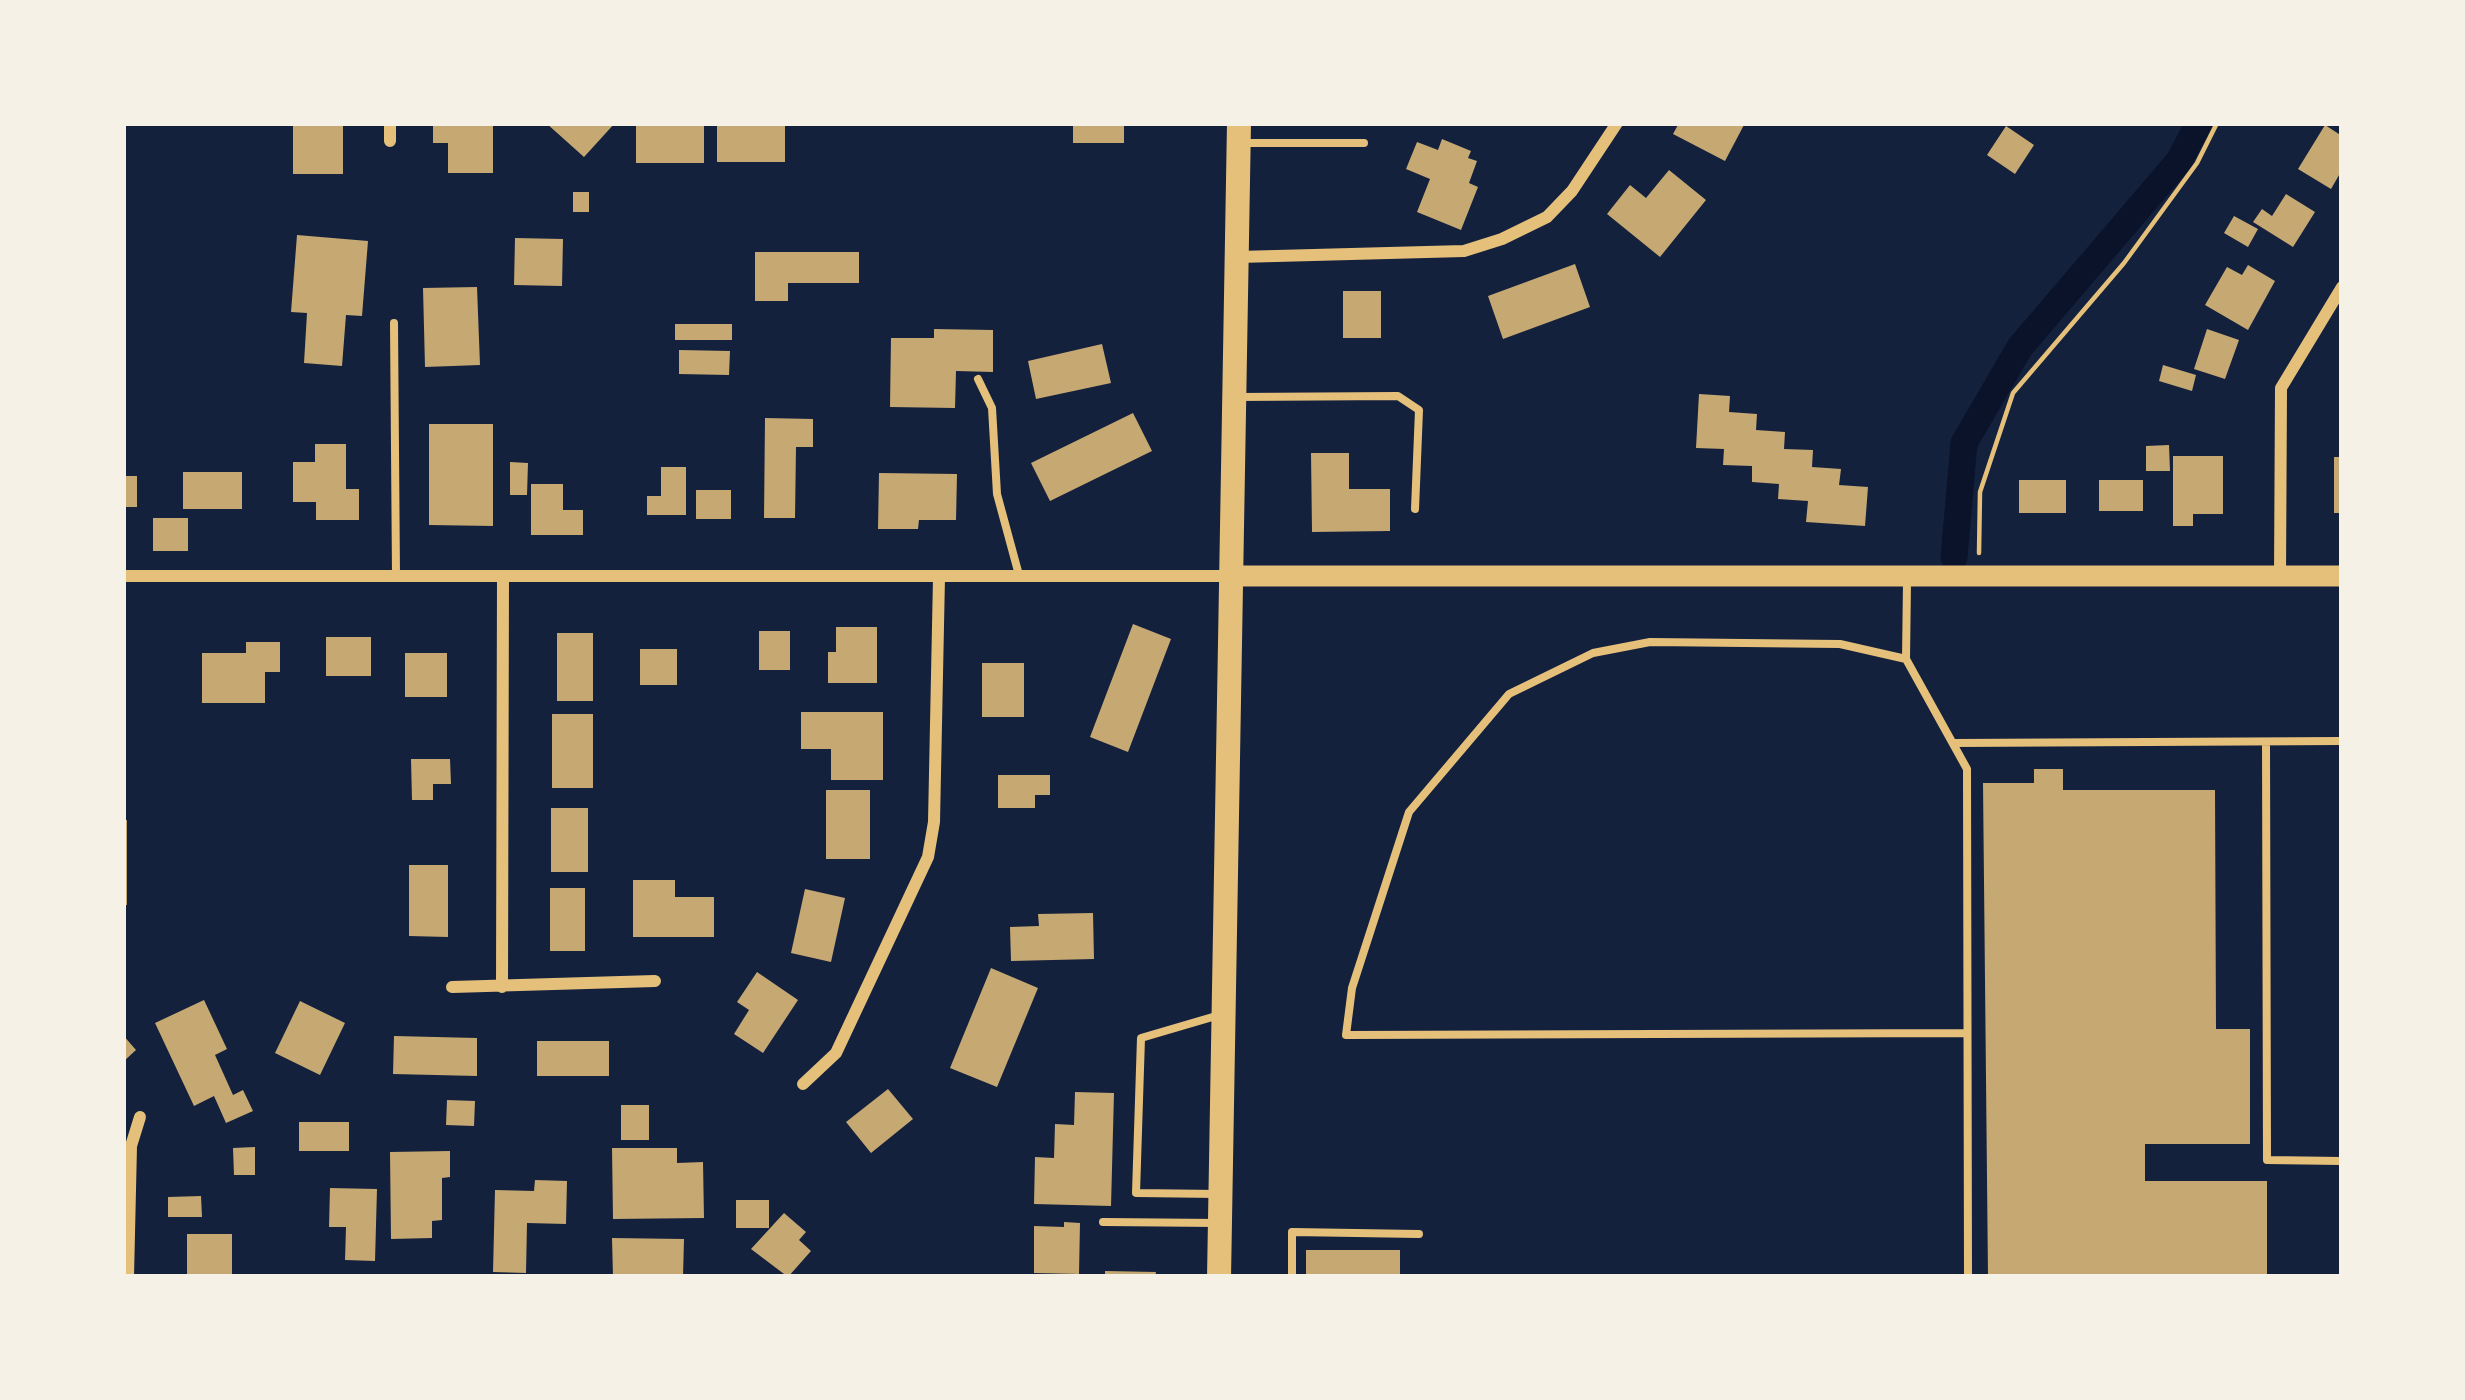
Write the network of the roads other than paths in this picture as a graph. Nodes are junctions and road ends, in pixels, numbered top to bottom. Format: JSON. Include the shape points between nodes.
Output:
{"nodes":[{"id":1,"x":390,"y":123,"type":"edge"},
{"id":2,"x":1617,"y":123,"type":"edge"},
{"id":3,"x":1239,"y":133,"type":"edge"},
{"id":4,"x":390,"y":141,"type":"dead end"},
{"id":5,"x":1364,"y":142,"type":"dead end"},
{"id":6,"x":1237,"y":257,"type":"junction"},
{"id":7,"x":2342,"y":287,"type":"edge"},
{"id":8,"x":394,"y":323,"type":"dead end"},
{"id":9,"x":978,"y":379,"type":"dead end"},
{"id":10,"x":1234,"y":397,"type":"junction"},
{"id":11,"x":1415,"y":508,"type":"dead end"},
{"id":12,"x":1907,"y":574,"type":"junction"},
{"id":13,"x":123,"y":576,"type":"edge"},
{"id":14,"x":396,"y":576,"type":"junction"},
{"id":15,"x":503,"y":576,"type":"junction"},
{"id":16,"x":2280,"y":576,"type":"junction"},
{"id":17,"x":2342,"y":576,"type":"edge"},
{"id":18,"x":939,"y":577,"type":"junction"},
{"id":19,"x":1019,"y":577,"type":"junction"},
{"id":20,"x":1232,"y":577,"type":"junction"},
{"id":21,"x":1906,"y":659,"type":"junction"},
{"id":22,"x":2342,"y":741,"type":"edge"},
{"id":23,"x":2266,"y":742,"type":"junction"},
{"id":24,"x":1953,"y":743,"type":"junction"},
{"id":25,"x":655,"y":981,"type":"dead end"},
{"id":26,"x":452,"y":987,"type":"dead end"},
{"id":27,"x":502,"y":987,"type":"junction"},
{"id":28,"x":1223,"y":1014,"type":"junction"},
{"id":29,"x":1967,"y":1033,"type":"junction"},
{"id":30,"x":803,"y":1084,"type":"dead end"},
{"id":31,"x":140,"y":1117,"type":"dead end"},
{"id":32,"x":2342,"y":1161,"type":"edge"},
{"id":33,"x":1220,"y":1194,"type":"junction"},
{"id":34,"x":1103,"y":1222,"type":"dead end"},
{"id":35,"x":1220,"y":1223,"type":"junction"},
{"id":36,"x":1419,"y":1234,"type":"dead end"},
{"id":37,"x":128,"y":1277,"type":"edge"},
{"id":38,"x":1219,"y":1277,"type":"edge"},
{"id":39,"x":1292,"y":1277,"type":"edge"},
{"id":40,"x":1968,"y":1277,"type":"edge"}],
"edges":[{"from":1,"to":4,"type":"street"},
{"from":2,"to":6,"type":"street","via":[[1546,217],[1502,238],[1463,251]]},
{"from":3,"to":5,"type":"lane"},
{"from":3,"to":6,"type":"main road"},
{"from":6,"to":10,"type":"main road"},
{"from":7,"to":16,"type":"street","via":[[2281,388]]},
{"from":8,"to":14,"type":"lane"},
{"from":9,"to":19,"type":"lane","via":[[992,408],[997,494]]},
{"from":10,"to":11,"type":"lane","via":[[1398,396],[1418,410]]},
{"from":10,"to":20,"type":"main road"},
{"from":12,"to":16,"type":"street"},
{"from":12,"to":20,"type":"street"},
{"from":12,"to":21,"type":"lane"},
{"from":13,"to":14,"type":"street"},
{"from":14,"to":15,"type":"street"},
{"from":15,"to":18,"type":"street"},
{"from":15,"to":27,"type":"street"},
{"from":16,"to":17,"type":"street"},
{"from":18,"to":19,"type":"street"},
{"from":18,"to":30,"type":"street","via":[[928,857],[836,1053]]},
{"from":19,"to":20,"type":"street"},
{"from":20,"to":28,"type":"main road"},
{"from":21,"to":24,"type":"lane"},
{"from":21,"to":29,"type":"lane","via":[[1840,644],[1650,641],[1593,653],[1509,694],[1409,812],[1352,988],[1346,1034]]},
{"from":22,"to":23,"type":"lane"},
{"from":23,"to":24,"type":"lane"},
{"from":23,"to":32,"type":"lane","via":[[2267,1160]]},
{"from":24,"to":29,"type":"lane","via":[[1967,770]]},
{"from":25,"to":27,"type":"street"},
{"from":26,"to":27,"type":"street"},
{"from":28,"to":33,"type":"main road"},
{"from":28,"to":33,"type":"lane","via":[[1141,1038],[1136,1192]]},
{"from":29,"to":40,"type":"lane"},
{"from":31,"to":37,"type":"street","via":[[131,1146]]},
{"from":33,"to":35,"type":"main road"},
{"from":34,"to":35,"type":"lane"},
{"from":35,"to":38,"type":"main road"},
{"from":36,"to":39,"type":"lane","via":[[1292,1232]]}]}
